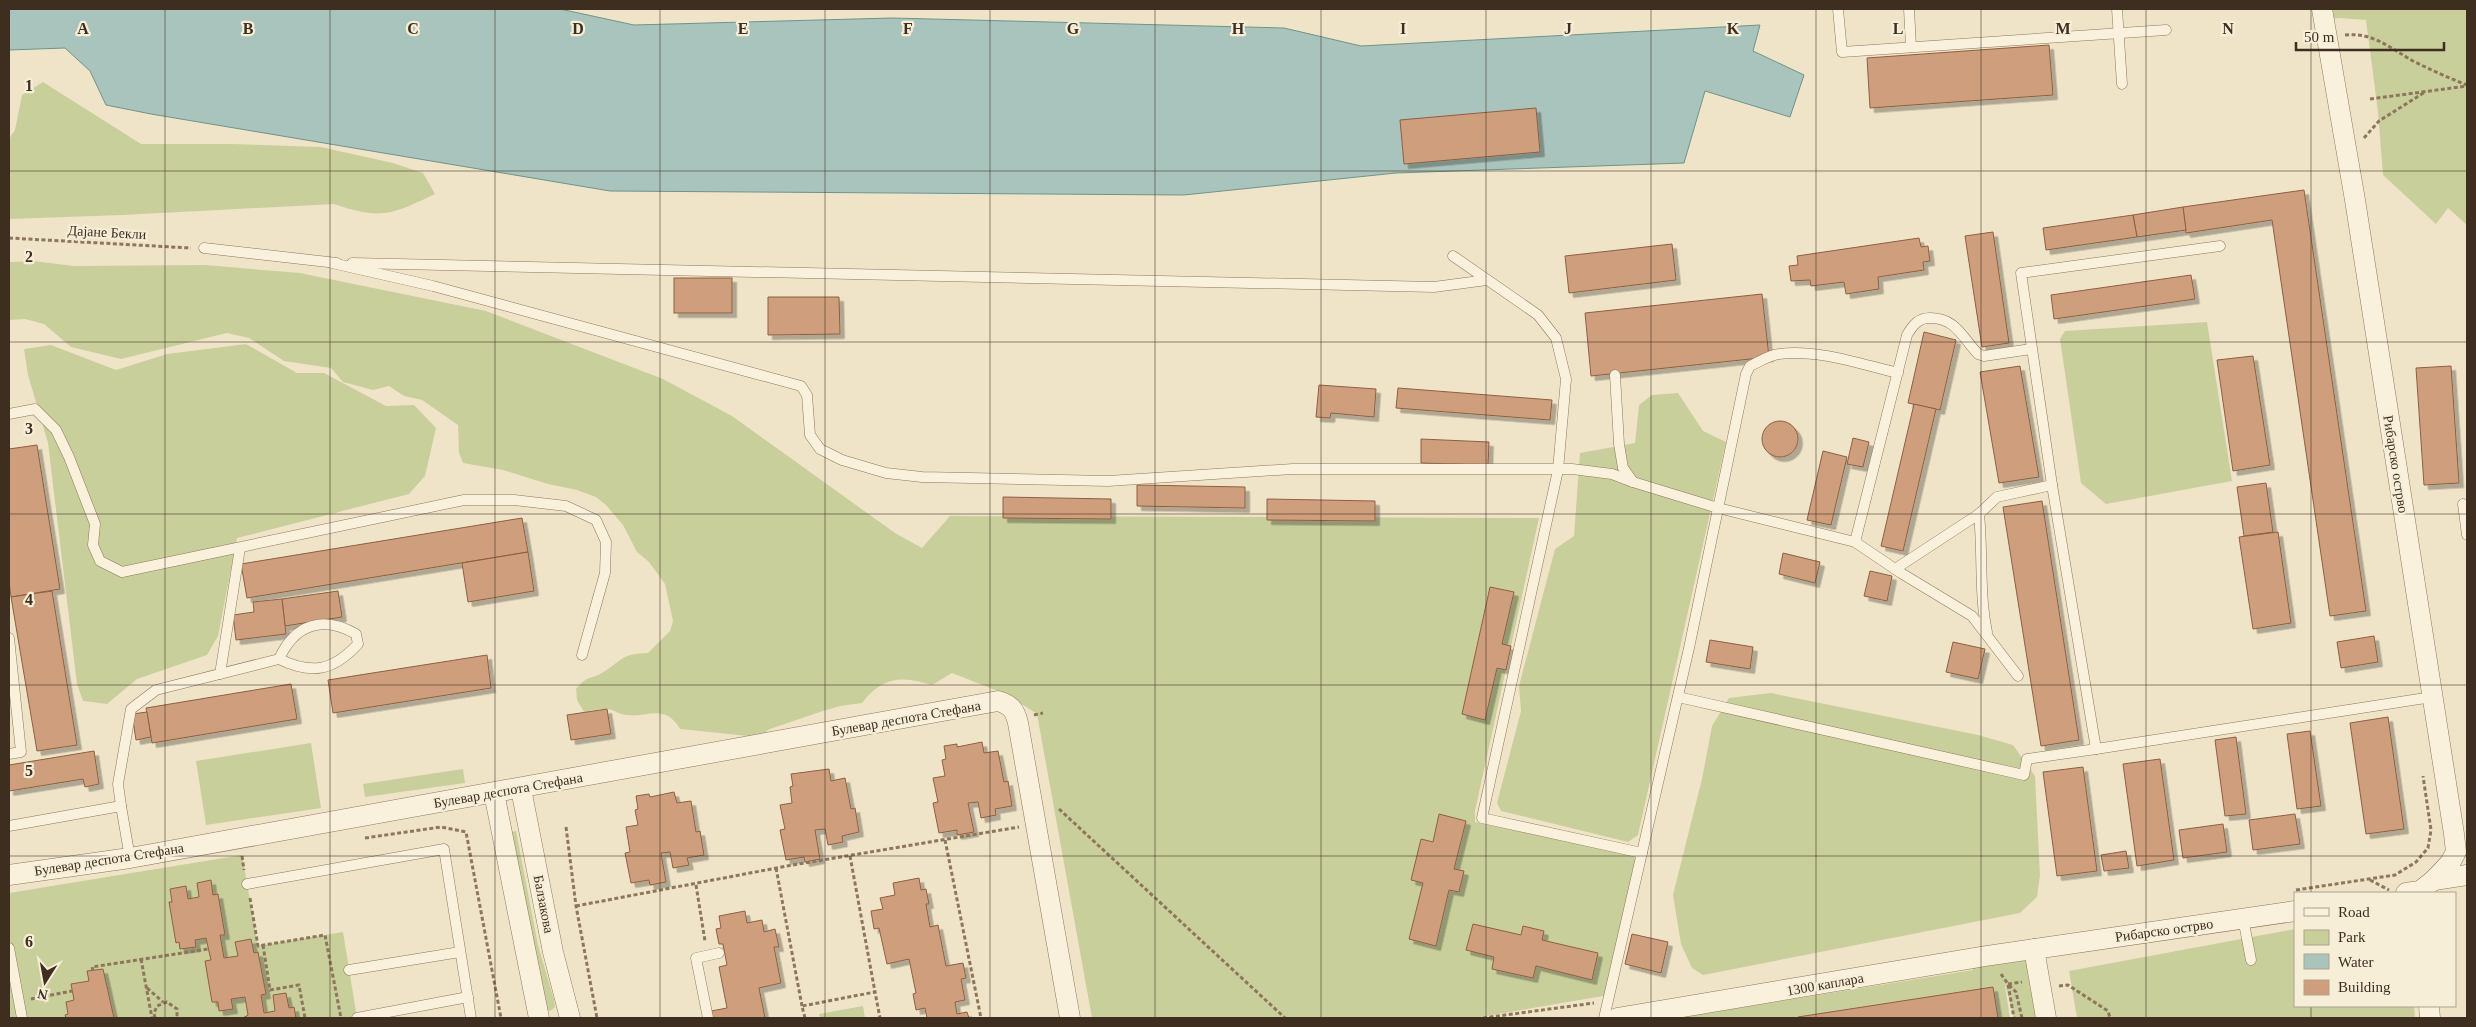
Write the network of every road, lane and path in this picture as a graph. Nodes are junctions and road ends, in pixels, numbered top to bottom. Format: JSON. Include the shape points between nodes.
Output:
{"nodes":[{"id":1,"x":1838,"y":9,"type":"edge"},
{"id":2,"x":1909,"y":9,"type":"edge"},
{"id":3,"x":2117,"y":9,"type":"edge"},
{"id":4,"x":2322,"y":9,"type":"edge"},
{"id":5,"x":2166,"y":30,"type":"dead end"},
{"id":6,"x":2119,"y":33,"type":"junction"},
{"id":7,"x":2327,"y":36,"type":"junction"},
{"id":8,"x":1911,"y":47,"type":"junction"},
{"id":9,"x":2122,"y":84,"type":"dead end"},
{"id":10,"x":2467,"y":85,"type":"edge"},
{"id":11,"x":2425,"y":92,"type":"junction"},
{"id":12,"x":2370,"y":99,"type":"dead end"},
{"id":13,"x":2349,"y":163,"type":"junction"},
{"id":14,"x":9,"y":238,"type":"edge"},
{"id":15,"x":2220,"y":246,"type":"dead end"},
{"id":16,"x":204,"y":248,"type":"joint"},
{"id":17,"x":1453,"y":256,"type":"dead end"},
{"id":18,"x":332,"y":263,"type":"junction"},
{"id":19,"x":1487,"y":280,"type":"junction"},
{"id":20,"x":2031,"y":349,"type":"junction"},
{"id":21,"x":1898,"y":373,"type":"junction"},
{"id":22,"x":1616,"y":375,"type":"dead end"},
{"id":23,"x":9,"y":414,"type":"edge"},
{"id":24,"x":1558,"y":470,"type":"junction"},
{"id":25,"x":1633,"y":482,"type":"junction"},
{"id":26,"x":2052,"y":485,"type":"junction"},
{"id":27,"x":2463,"y":504,"type":"dead end"},
{"id":28,"x":1718,"y":508,"type":"junction"},
{"id":29,"x":1980,"y":514,"type":"junction"},
{"id":30,"x":2467,"y":535,"type":"edge"},
{"id":31,"x":1855,"y":542,"type":"junction"},
{"id":32,"x":240,"y":548,"type":"junction"},
{"id":33,"x":1895,"y":569,"type":"junction"},
{"id":34,"x":1987,"y":633,"type":"junction"},
{"id":35,"x":9,"y":638,"type":"edge"},
{"id":36,"x":582,"y":655,"type":"dead end"},
{"id":37,"x":279,"y":659,"type":"junction"},
{"id":38,"x":220,"y":674,"type":"junction"},
{"id":39,"x":2018,"y":676,"type":"dead end"},
{"id":40,"x":11,"y":680,"type":"edge"},
{"id":41,"x":1678,"y":697,"type":"junction"},
{"id":42,"x":2432,"y":697,"type":"junction"},
{"id":43,"x":2096,"y":749,"type":"junction"},
{"id":44,"x":9,"y":754,"type":"edge"},
{"id":45,"x":521,"y":788,"type":"junction"},
{"id":46,"x":494,"y":793,"type":"junction"},
{"id":47,"x":121,"y":806,"type":"junction"},
{"id":48,"x":1059,"y":809,"type":"dead end"},
{"id":49,"x":1036,"y":824,"type":"junction"},
{"id":50,"x":9,"y":826,"type":"edge"},
{"id":51,"x":566,"y":827,"type":"dead end"},
{"id":52,"x":944,"y":840,"type":"junction"},
{"id":53,"x":1642,"y":853,"type":"junction"},
{"id":54,"x":242,"y":855,"type":"dead end"},
{"id":55,"x":850,"y":856,"type":"junction"},
{"id":56,"x":130,"y":858,"type":"junction"},
{"id":57,"x":776,"y":868,"type":"junction"},
{"id":58,"x":9,"y":875,"type":"edge"},
{"id":59,"x":2467,"y":875,"type":"edge"},
{"id":60,"x":2369,"y":879,"type":"dead end"},
{"id":61,"x":247,"y":884,"type":"junction"},
{"id":62,"x":2420,"y":890,"type":"edge"},
{"id":63,"x":2394,"y":892,"type":"edge"},
{"id":64,"x":576,"y":906,"type":"junction"},
{"id":65,"x":2294,"y":910,"type":"edge"},
{"id":66,"x":2243,"y":918,"type":"junction"},
{"id":67,"x":263,"y":945,"type":"junction"},
{"id":68,"x":9,"y":948,"type":"edge"},
{"id":69,"x":2034,"y":948,"type":"junction"},
{"id":70,"x":208,"y":949,"type":"dead end"},
{"id":71,"x":460,"y":952,"type":"junction"},
{"id":72,"x":719,"y":953,"type":"dead end"},
{"id":73,"x":141,"y":959,"type":"junction"},
{"id":74,"x":2251,"y":960,"type":"dead end"},
{"id":75,"x":349,"y":970,"type":"dead end"},
{"id":76,"x":93,"y":971,"type":"dead end"},
{"id":77,"x":2008,"y":984,"type":"dead end"},
{"id":78,"x":146,"y":987,"type":"junction"},
{"id":79,"x":2053,"y":987,"type":"dead end"},
{"id":80,"x":72,"y":991,"type":"dead end"},
{"id":81,"x":875,"y":992,"type":"junction"},
{"id":82,"x":468,"y":997,"type":"junction"},
{"id":83,"x":19,"y":1002,"type":"junction"},
{"id":84,"x":163,"y":1002,"type":"junction"},
{"id":85,"x":802,"y":1006,"type":"junction"},
{"id":86,"x":1612,"y":1010,"type":"edge"},
{"id":87,"x":22,"y":1018,"type":"edge"},
{"id":88,"x":154,"y":1018,"type":"edge"},
{"id":89,"x":177,"y":1018,"type":"edge"},
{"id":90,"x":305,"y":1018,"type":"edge"},
{"id":91,"x":341,"y":1018,"type":"edge"},
{"id":92,"x":357,"y":1018,"type":"edge"},
{"id":93,"x":471,"y":1018,"type":"edge"},
{"id":94,"x":539,"y":1018,"type":"edge"},
{"id":95,"x":570,"y":1018,"type":"edge"},
{"id":96,"x":596,"y":1018,"type":"edge"},
{"id":97,"x":708,"y":1018,"type":"edge"},
{"id":98,"x":805,"y":1018,"type":"edge"},
{"id":99,"x":880,"y":1018,"type":"edge"},
{"id":100,"x":981,"y":1018,"type":"edge"},
{"id":101,"x":1070,"y":1018,"type":"edge"},
{"id":102,"x":1285,"y":1018,"type":"edge"},
{"id":103,"x":1483,"y":1018,"type":"edge"},
{"id":104,"x":1604,"y":1018,"type":"edge"},
{"id":105,"x":2022,"y":1018,"type":"edge"},
{"id":106,"x":2046,"y":1018,"type":"edge"},
{"id":107,"x":2110,"y":1018,"type":"edge"}],
"edges":[{"from":1,"to":8,"type":"lane","via":[[1842,52]]},
{"from":2,"to":8,"type":"lane"},
{"from":3,"to":6,"type":"lane"},
{"from":4,"to":7,"type":"street","name":"Рибарско острво"},
{"from":5,"to":6,"type":"lane"},
{"from":6,"to":8,"type":"lane"},
{"from":6,"to":9,"type":"lane"},
{"from":7,"to":10,"type":"path","via":[[2359,34],[2384,42],[2413,60]]},
{"from":7,"to":13,"type":"street","name":"Рибарско острво"},
{"from":10,"to":11,"type":"path"},
{"from":11,"to":12,"type":"path"},
{"from":11,"to":13,"type":"path","via":[[2379,121],[2365,136]]},
{"from":13,"to":42,"type":"street","name":"Рибарско острво"},
{"from":14,"to":16,"type":"path","name":"Дајане Бекли"},
{"from":15,"to":20,"type":"lane","via":[[2021,273]]},
{"from":16,"to":18,"type":"lane"},
{"from":17,"to":19,"type":"lane"},
{"from":18,"to":19,"type":"lane","via":[[1434,287]]},
{"from":18,"to":24,"type":"lane","via":[[433,286],[801,386],[807,395],[810,435],[820,448],[842,460],[886,473],[922,477],[1108,481],[1293,469]]},
{"from":19,"to":24,"type":"lane","via":[[1538,316],[1556,338],[1566,379]]},
{"from":20,"to":21,"type":"lane","via":[[1984,356],[1978,354],[1952,323],[1943,318],[1924,318],[1914,324],[1907,335]]},
{"from":20,"to":26,"type":"lane"},
{"from":21,"to":28,"type":"lane","via":[[1798,354],[1777,354],[1750,366]]},
{"from":21,"to":31,"type":"lane"},
{"from":22,"to":25,"type":"lane","via":[[1619,444],[1623,468]]},
{"from":23,"to":32,"type":"lane","via":[[35,409],[56,430],[95,524],[93,545],[100,561],[122,572]]},
{"from":24,"to":25,"type":"lane","via":[[1612,474]]},
{"from":24,"to":53,"type":"lane","via":[[1482,818]]},
{"from":25,"to":28,"type":"lane"},
{"from":26,"to":29,"type":"lane","via":[[1997,497]]},
{"from":26,"to":43,"type":"lane"},
{"from":27,"to":30,"type":"lane"},
{"from":28,"to":31,"type":"lane"},
{"from":28,"to":41,"type":"lane"},
{"from":29,"to":33,"type":"lane"},
{"from":29,"to":34,"type":"lane","via":[[1982,610]]},
{"from":31,"to":33,"type":"lane"},
{"from":32,"to":36,"type":"lane","via":[[464,500],[514,500],[566,506],[596,520],[606,542],[605,573]]},
{"from":32,"to":38,"type":"lane"},
{"from":33,"to":34,"type":"lane","via":[[1972,616]]},
{"from":34,"to":39,"type":"lane"},
{"from":35,"to":40,"type":"lane"},
{"from":37,"to":37,"type":"lane","via":[[313,669],[330,666],[346,657],[358,644],[356,634],[330,623],[315,624],[291,639]]},
{"from":37,"to":38,"type":"lane"},
{"from":38,"to":47,"type":"lane","via":[[156,690],[131,709],[118,784]]},
{"from":40,"to":44,"type":"lane","via":[[21,752]]},
{"from":41,"to":43,"type":"lane","via":[[2024,775],[2027,758]]},
{"from":41,"to":53,"type":"lane"},
{"from":42,"to":43,"type":"lane"},
{"from":42,"to":62,"type":"street","name":"Рибарско острво","via":[[2456,852],[2450,864]]},
{"from":45,"to":46,"type":"street","name":"Булевар деспота Стефана"},
{"from":45,"to":49,"type":"street","name":"Булевар деспота Стефана","via":[[998,701],[1014,710]]},
{"from":45,"to":95,"type":"street","name":"Балзакова","via":[[553,952]]},
{"from":46,"to":56,"type":"street","name":"Булевар деспота Стефана"},
{"from":46,"to":94,"type":"street","name":"Балзакова"},
{"from":47,"to":50,"type":"lane"},
{"from":47,"to":56,"type":"lane"},
{"from":48,"to":102,"type":"path"},
{"from":49,"to":52,"type":"path"},
{"from":49,"to":101,"type":"street"},
{"from":51,"to":64,"type":"path"},
{"from":52,"to":55,"type":"path"},
{"from":52,"to":100,"type":"path"},
{"from":53,"to":86,"type":"lane"},
{"from":54,"to":61,"type":"path"},
{"from":55,"to":57,"type":"path"},
{"from":55,"to":81,"type":"path"},
{"from":56,"to":58,"type":"street","name":"Булевар деспота Стефана"},
{"from":57,"to":64,"type":"path"},
{"from":57,"to":85,"type":"path"},
{"from":59,"to":62,"type":"street"},
{"from":60,"to":63,"type":"path"},
{"from":61,"to":67,"type":"path","via":[[258,946]]},
{"from":61,"to":71,"type":"lane","via":[[444,849]]},
{"from":64,"to":96,"type":"path"},
{"from":65,"to":66,"type":"street","name":"Рибарско острво"},
{"from":66,"to":69,"type":"street","name":"Рибарско острво"},
{"from":66,"to":74,"type":"lane"},
{"from":67,"to":90,"type":"path","via":[[270,990],[299,985]]},
{"from":67,"to":91,"type":"path","via":[[325,935]]},
{"from":68,"to":83,"type":"lane"},
{"from":69,"to":86,"type":"street","name":"1300 каплара"},
{"from":69,"to":106,"type":"street"},
{"from":70,"to":73,"type":"path"},
{"from":71,"to":75,"type":"lane"},
{"from":71,"to":82,"type":"lane"},
{"from":72,"to":97,"type":"lane","via":[[696,958]]},
{"from":73,"to":76,"type":"path","via":[[92,967]]},
{"from":73,"to":78,"type":"path"},
{"from":77,"to":105,"type":"path","via":[[2016,992]]},
{"from":78,"to":84,"type":"path"},
{"from":78,"to":88,"type":"path"},
{"from":79,"to":107,"type":"path","via":[[2068,985],[2108,1011]]},
{"from":80,"to":83,"type":"path"},
{"from":81,"to":85,"type":"path"},
{"from":81,"to":99,"type":"path"},
{"from":82,"to":92,"type":"lane"},
{"from":82,"to":93,"type":"lane"},
{"from":83,"to":87,"type":"lane"},
{"from":84,"to":88,"type":"path","via":[[155,1009]]},
{"from":84,"to":89,"type":"path","via":[[174,1006]]},
{"from":85,"to":98,"type":"path"},
{"from":86,"to":103,"type":"path"},
{"from":86,"to":104,"type":"lane"}]}
